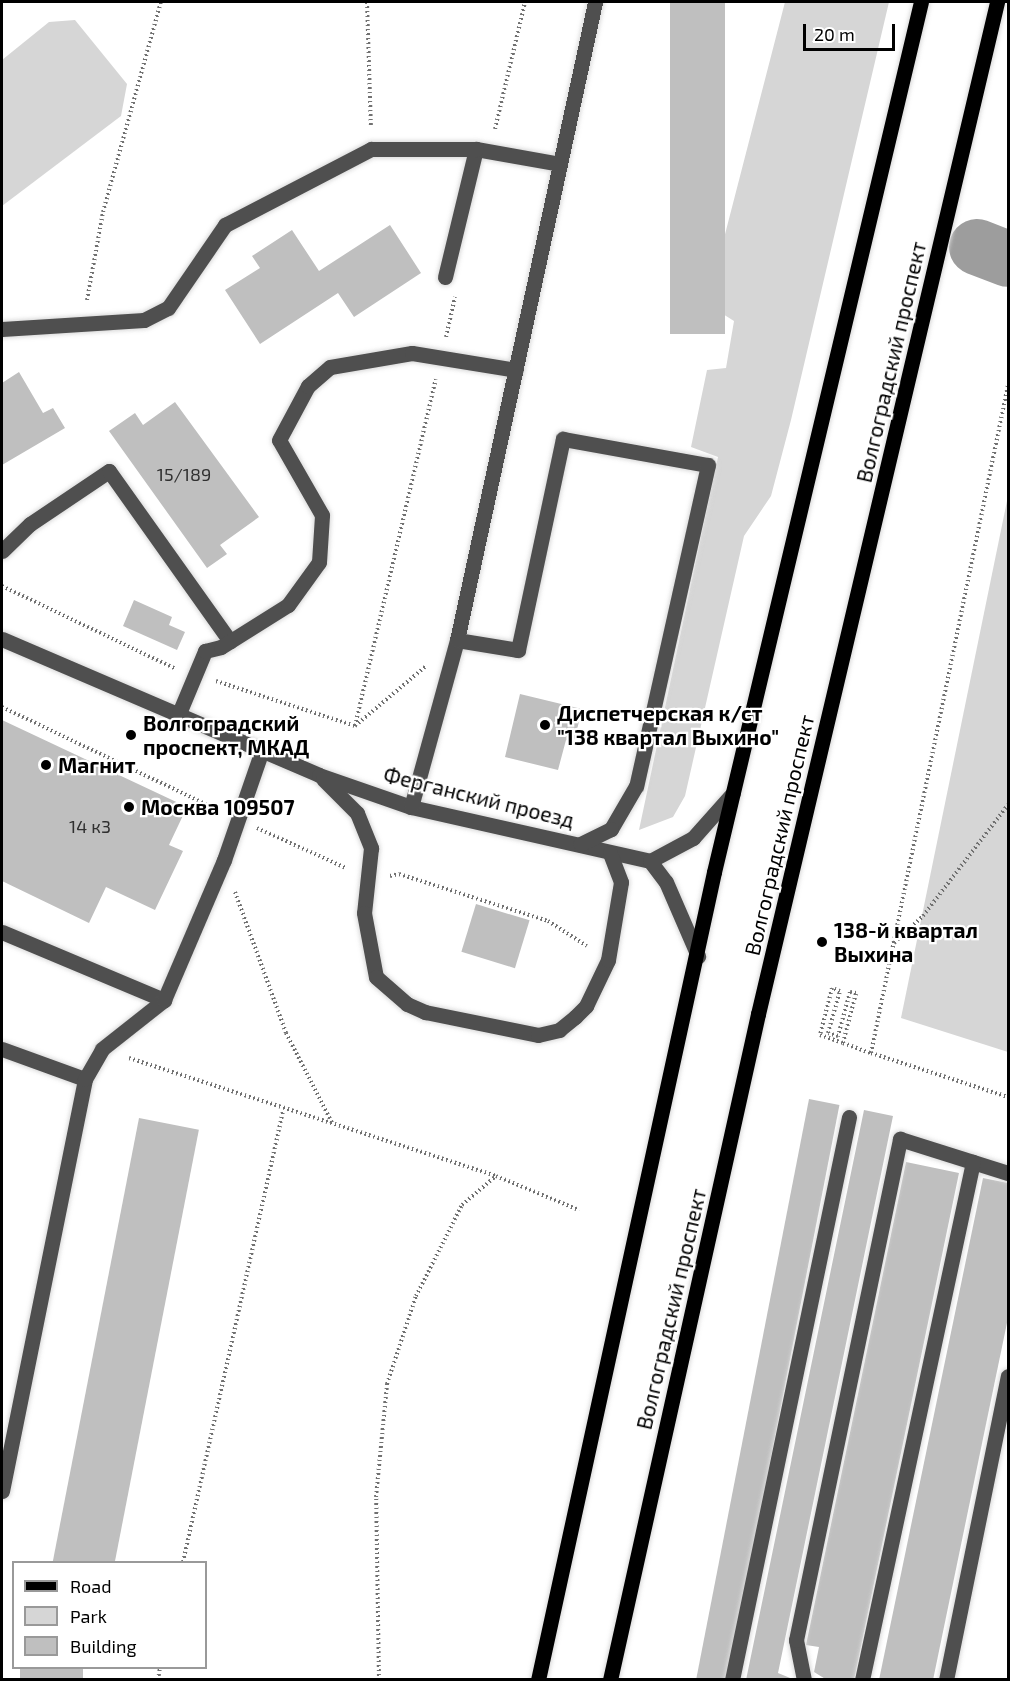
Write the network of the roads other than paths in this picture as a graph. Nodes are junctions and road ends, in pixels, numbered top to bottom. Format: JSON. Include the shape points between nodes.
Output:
{"nodes":[{"id":1,"x":595,"y":2,"type":"edge"},
{"id":2,"x":921,"y":2,"type":"edge"},
{"id":3,"x":997,"y":2,"type":"edge"},
{"id":4,"x":476,"y":148,"type":"junction"},
{"id":5,"x":560,"y":164,"type":"junction"},
{"id":6,"x":445,"y":277,"type":"dead end"},
{"id":7,"x":2,"y":329,"type":"edge"},
{"id":8,"x":516,"y":370,"type":"junction"},
{"id":9,"x":2,"y":551,"type":"edge"},
{"id":10,"x":2,"y":639,"type":"edge"},
{"id":11,"x":457,"y":640,"type":"junction"},
{"id":12,"x":230,"y":641,"type":"junction"},
{"id":13,"x":177,"y":718,"type":"junction"},
{"id":14,"x":261,"y":753,"type":"junction"},
{"id":15,"x":319,"y":775,"type":"junction"},
{"id":16,"x":733,"y":793,"type":"junction"},
{"id":17,"x":411,"y":807,"type":"junction"},
{"id":18,"x":580,"y":844,"type":"junction"},
{"id":19,"x":610,"y":853,"type":"junction"},
{"id":20,"x":650,"y":861,"type":"junction"},
{"id":21,"x":2,"y":932,"type":"edge"},
{"id":22,"x":698,"y":956,"type":"junction"},
{"id":23,"x":164,"y":1000,"type":"junction"},
{"id":24,"x":2,"y":1049,"type":"edge"},
{"id":25,"x":85,"y":1079,"type":"junction"},
{"id":26,"x":849,"y":1117,"type":"dead end"},
{"id":27,"x":973,"y":1162,"type":"junction"},
{"id":28,"x":1008,"y":1173,"type":"edge"},
{"id":29,"x":1008,"y":1377,"type":"edge"},
{"id":30,"x":2,"y":1491,"type":"edge"},
{"id":31,"x":538,"y":1680,"type":"edge"},
{"id":32,"x":610,"y":1680,"type":"edge"},
{"id":33,"x":732,"y":1680,"type":"edge"},
{"id":34,"x":804,"y":1680,"type":"edge"},
{"id":35,"x":862,"y":1680,"type":"edge"},
{"id":36,"x":946,"y":1680,"type":"edge"}],
"edges":[{"from":1,"to":5,"type":"street"},
{"from":2,"to":16,"type":"main road"},
{"from":3,"to":32,"type":"main road","name":"Волгоградский проспект","via":[[756,1026]]},
{"from":4,"to":5,"type":"street"},
{"from":4,"to":6,"type":"street"},
{"from":4,"to":7,"type":"street","via":[[371,149],[225,225],[168,308],[144,320]]},
{"from":5,"to":8,"type":"street"},
{"from":8,"to":11,"type":"street"},
{"from":8,"to":12,"type":"street","via":[[412,353],[330,367],[308,386],[279,440],[322,515],[319,562],[288,605]]},
{"from":9,"to":12,"type":"street","via":[[30,524],[109,471]]},
{"from":10,"to":13,"type":"street","name":"Ферганский проезд"},
{"from":11,"to":17,"type":"street"},
{"from":11,"to":18,"type":"street","via":[[518,650],[563,439],[708,465],[636,786],[611,829]]},
{"from":12,"to":13,"type":"street","via":[[205,651]]},
{"from":13,"to":14,"type":"street","name":"Ферганский проезд"},
{"from":14,"to":15,"type":"street","name":"Ферганский проезд"},
{"from":14,"to":23,"type":"street","via":[[224,860]]},
{"from":15,"to":17,"type":"street","name":"Ферганский проезд"},
{"from":15,"to":19,"type":"street","via":[[357,813],[372,848],[364,913],[376,977],[407,1004],[425,1012],[548,1034],[586,1006],[608,960],[621,882]]},
{"from":16,"to":20,"type":"street","via":[[693,838]]},
{"from":16,"to":22,"type":"main road"},
{"from":17,"to":18,"type":"street","name":"Ферганский проезд"},
{"from":18,"to":19,"type":"street","name":"Ферганский проезд"},
{"from":19,"to":20,"type":"street","name":"Ферганский проезд"},
{"from":20,"to":22,"type":"street","via":[[666,882]]},
{"from":21,"to":23,"type":"street"},
{"from":22,"to":31,"type":"main road"},
{"from":23,"to":25,"type":"street","via":[[102,1049]]},
{"from":24,"to":25,"type":"street"},
{"from":25,"to":30,"type":"street"},
{"from":26,"to":33,"type":"street"},
{"from":27,"to":28,"type":"street"},
{"from":27,"to":34,"type":"street","via":[[900,1139],[796,1640]]},
{"from":27,"to":35,"type":"street"},
{"from":29,"to":36,"type":"street"}]}
